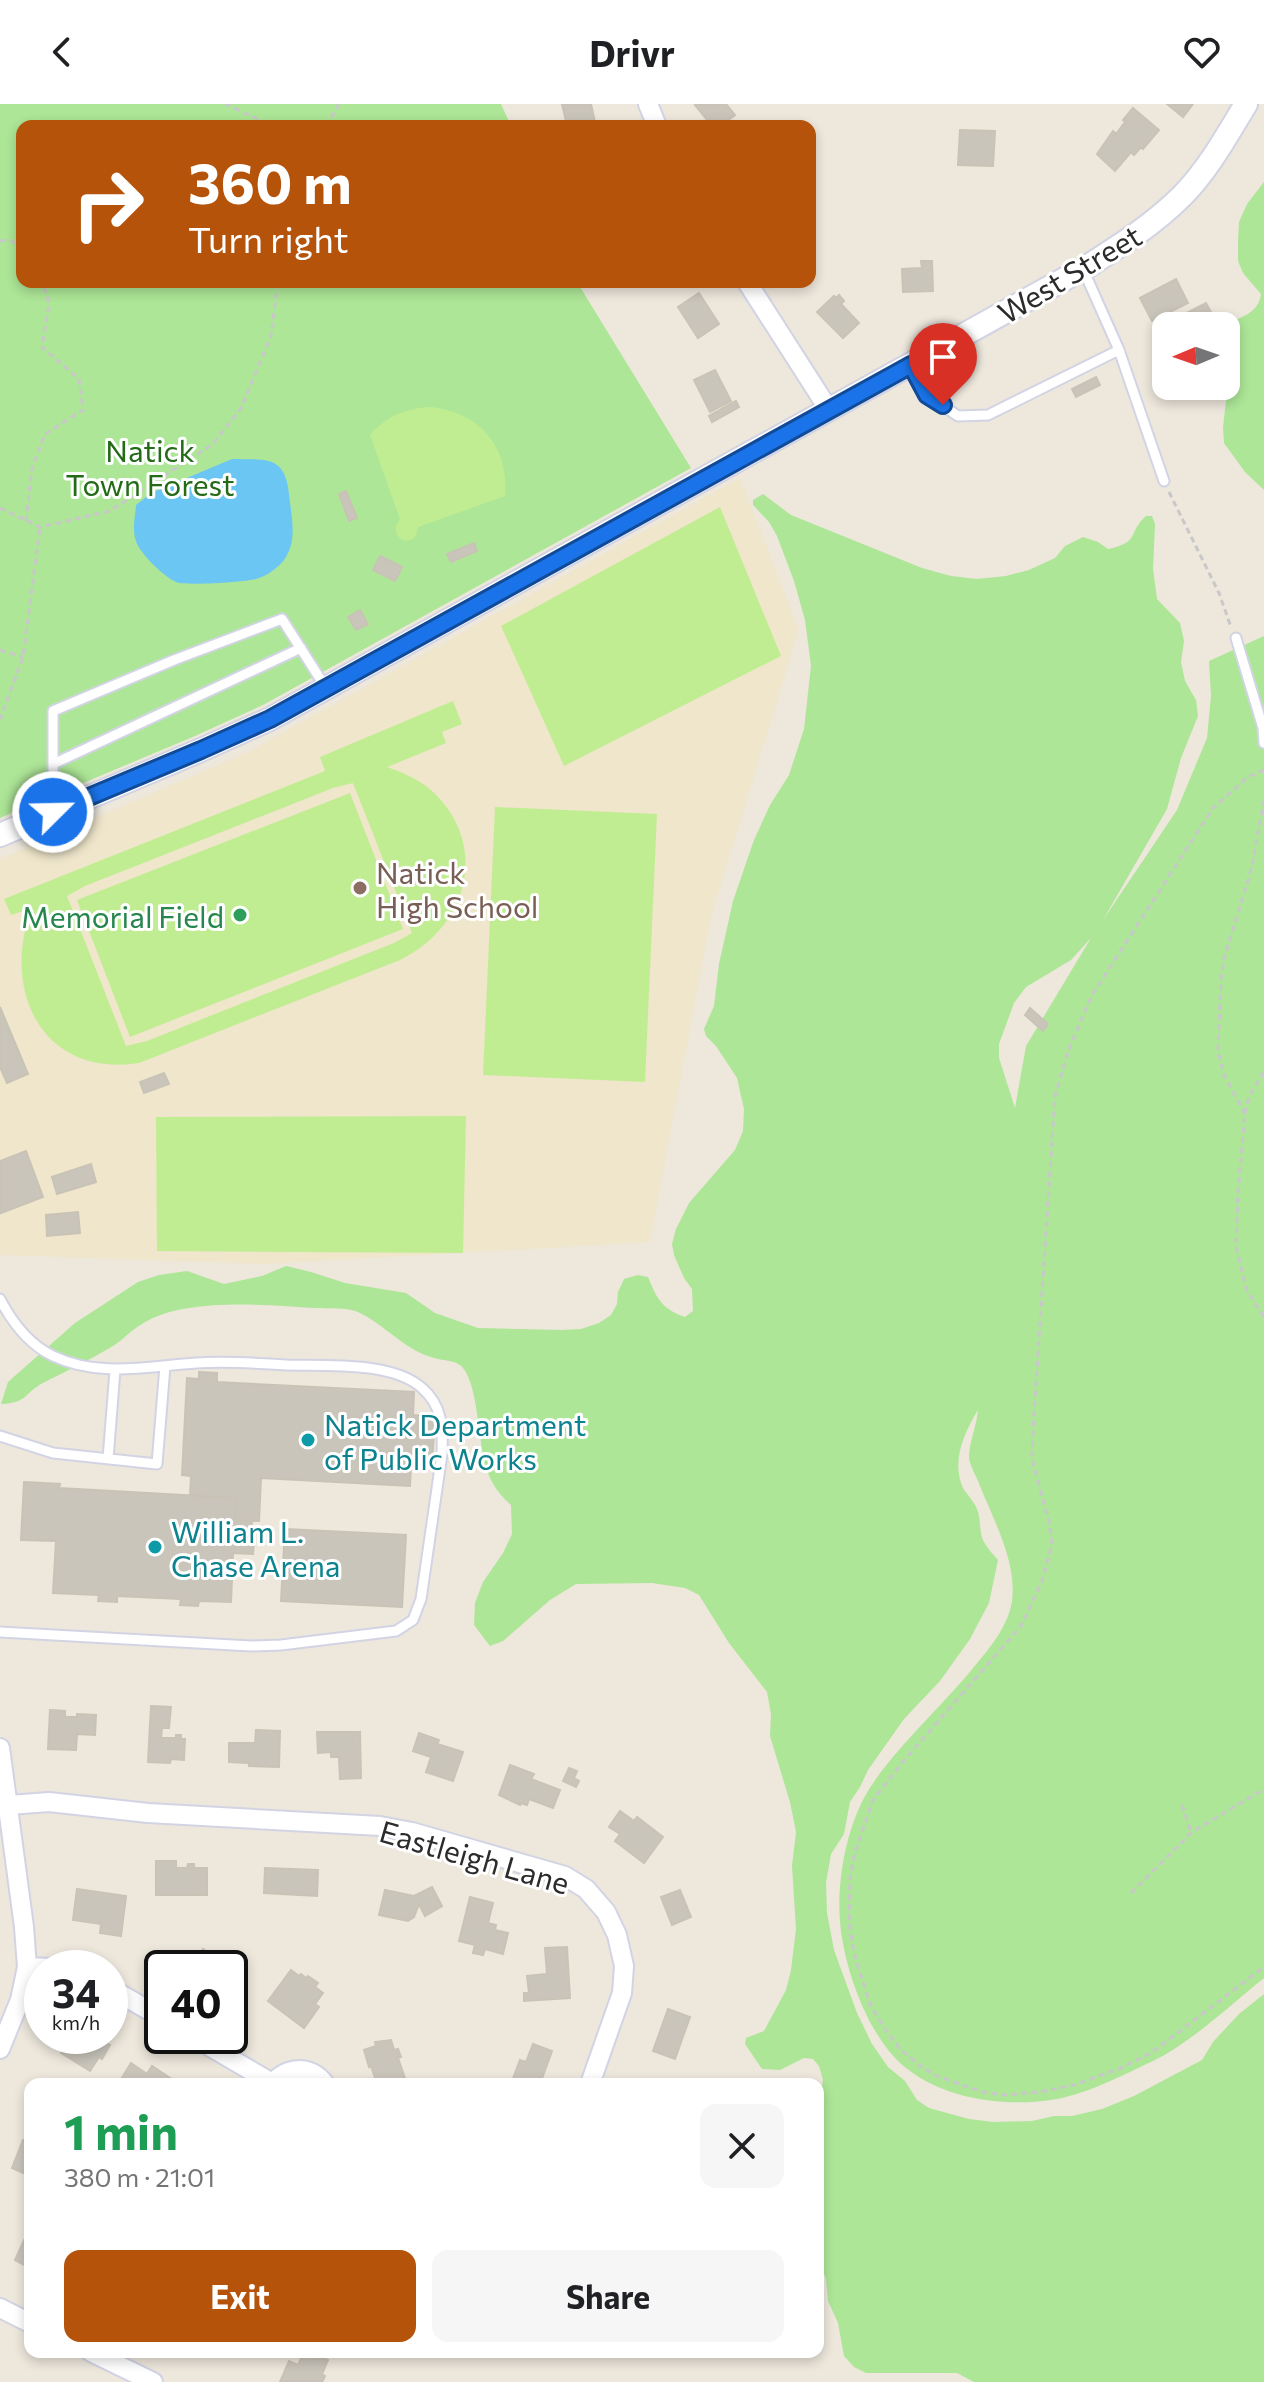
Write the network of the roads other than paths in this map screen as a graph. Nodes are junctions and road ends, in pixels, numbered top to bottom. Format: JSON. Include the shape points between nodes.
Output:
{"nodes":[{"id":1,"x":1246,"y":104,"type":"edge"},
{"id":2,"x":1083,"y":269,"type":"junction"},
{"id":3,"x":751,"y":288,"type":"edge"},
{"id":4,"x":1119,"y":350,"type":"junction"},
{"id":5,"x":911,"y":365,"type":"junction"},
{"id":6,"x":829,"y":410,"type":"junction"},
{"id":7,"x":1164,"y":481,"type":"road end"},
{"id":8,"x":1236,"y":638,"type":"road end"},
{"id":9,"x":301,"y":648,"type":"junction"},
{"id":10,"x":326,"y":688,"type":"junction"},
{"id":11,"x":1264,"y":743,"type":"edge"},
{"id":12,"x":53,"y":764,"type":"junction"},
{"id":13,"x":53,"y":812,"type":"junction"},
{"id":14,"x":0,"y":835,"type":"edge"},
{"id":15,"x":0,"y":1299,"type":"edge"},
{"id":16,"x":165,"y":1366,"type":"junction"},
{"id":17,"x":115,"y":1370,"type":"junction"},
{"id":18,"x":0,"y":1436,"type":"edge"},
{"id":19,"x":108,"y":1459,"type":"junction"},
{"id":20,"x":0,"y":1632,"type":"edge"},
{"id":21,"x":0,"y":1748,"type":"edge"},
{"id":22,"x":9,"y":1805,"type":"junction"},
{"id":23,"x":26,"y":1950,"type":"edge"},
{"id":24,"x":24,"y":1981,"type":"edge"},
{"id":25,"x":0,"y":2049,"type":"edge"},
{"id":26,"x":222,"y":2054,"type":"edge"},
{"id":27,"x":262,"y":2078,"type":"edge"},
{"id":28,"x":279,"y":2078,"type":"edge"},
{"id":29,"x":319,"y":2078,"type":"edge"},
{"id":30,"x":592,"y":2078,"type":"edge"},
{"id":31,"x":0,"y":2308,"type":"edge"},
{"id":32,"x":24,"y":2320,"type":"edge"},
{"id":33,"x":103,"y":2358,"type":"edge"},
{"id":34,"x":153,"y":2382,"type":"edge"}],
"edges":[{"from":1,"to":2,"type":"street","name":"West Street","via":[[1184,194],[1141,231]]},
{"from":2,"to":4,"type":"lane"},
{"from":2,"to":5,"type":"street","name":"West Street"},
{"from":3,"to":6,"type":"street"},
{"from":4,"to":5,"type":"lane","via":[[988,415],[958,416],[927,395]]},
{"from":4,"to":7,"type":"lane"},
{"from":5,"to":6,"type":"street","name":"West Street"},
{"from":6,"to":10,"type":"street","name":"West Street"},
{"from":8,"to":11,"type":"lane"},
{"from":9,"to":10,"type":"lane"},
{"from":9,"to":12,"type":"lane"},
{"from":9,"to":12,"type":"lane","via":[[282,619],[53,711]]},
{"from":10,"to":13,"type":"street","name":"West Street","via":[[235,735]]},
{"from":12,"to":13,"type":"lane"},
{"from":13,"to":14,"type":"street","name":"West Street"},
{"from":15,"to":17,"type":"lane","via":[[15,1324],[45,1351],[67,1362]]},
{"from":16,"to":17,"type":"lane"},
{"from":16,"to":19,"type":"lane","via":[[157,1464]]},
{"from":16,"to":20,"type":"lane","via":[[214,1362],[356,1368],[393,1373],[422,1387],[438,1408],[443,1437],[418,1612],[396,1631],[266,1646]]},
{"from":17,"to":19,"type":"lane"},
{"from":18,"to":19,"type":"lane","via":[[53,1453]]},
{"from":21,"to":22,"type":"street"},
{"from":22,"to":23,"type":"street"},
{"from":22,"to":30,"type":"street","name":"Eastleigh Lane","via":[[49,1802],[380,1826],[565,1876],[586,1889],[606,1912],[624,1966],[622,1993]]},
{"from":24,"to":25,"type":"street"},
{"from":26,"to":27,"type":"street"},
{"from":28,"to":29,"type":"street","via":[[296,2069]]},
{"from":31,"to":32,"type":"street"},
{"from":33,"to":34,"type":"street"}]}
